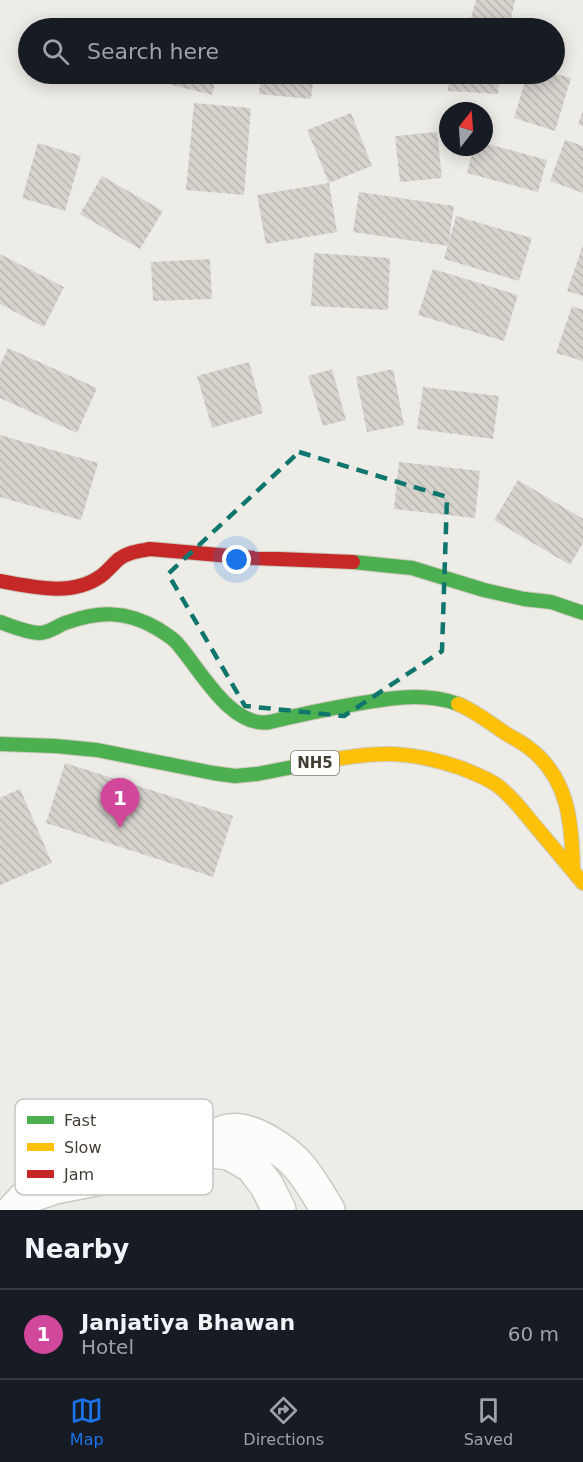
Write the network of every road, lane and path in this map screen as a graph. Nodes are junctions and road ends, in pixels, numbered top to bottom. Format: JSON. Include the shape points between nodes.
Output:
{"nodes":[{"id":1,"x":0,"y":581,"type":"edge"},
{"id":2,"x":583,"y":613,"type":"edge"},
{"id":3,"x":0,"y":622,"type":"edge"},
{"id":4,"x":0,"y":744,"type":"edge"},
{"id":5,"x":573,"y":870,"type":"junction"},
{"id":6,"x":583,"y":883,"type":"edge"},
{"id":7,"x":213,"y":1138,"type":"edge"},
{"id":8,"x":213,"y":1151,"type":"edge"},
{"id":9,"x":32,"y":1195,"type":"edge"},
{"id":10,"x":14,"y":1210,"type":"edge"},
{"id":11,"x":279,"y":1210,"type":"edge"},
{"id":12,"x":328,"y":1210,"type":"edge"}],
"edges":[{"from":1,"to":2,"type":"main road","via":[[41,590],[71,587],[101,576],[120,558],[150,549],[412,568]]},
{"from":3,"to":5,"type":"main road","via":[[39,633],[107,613],[142,620],[174,641],[242,717],[258,723],[416,696],[443,699],[466,708],[534,752],[553,776],[570,817]]},
{"from":4,"to":5,"type":"main road","number":"NH5","via":[[97,750],[235,776],[359,755],[413,755],[474,773],[497,785]]},
{"from":5,"to":6,"type":"main road","number":"NH5"},
{"from":7,"to":12,"type":"street","via":[[226,1131],[242,1131],[262,1138],[301,1169]]},
{"from":8,"to":11,"type":"street","via":[[229,1153],[252,1166]]},
{"from":9,"to":10,"type":"street"}]}
